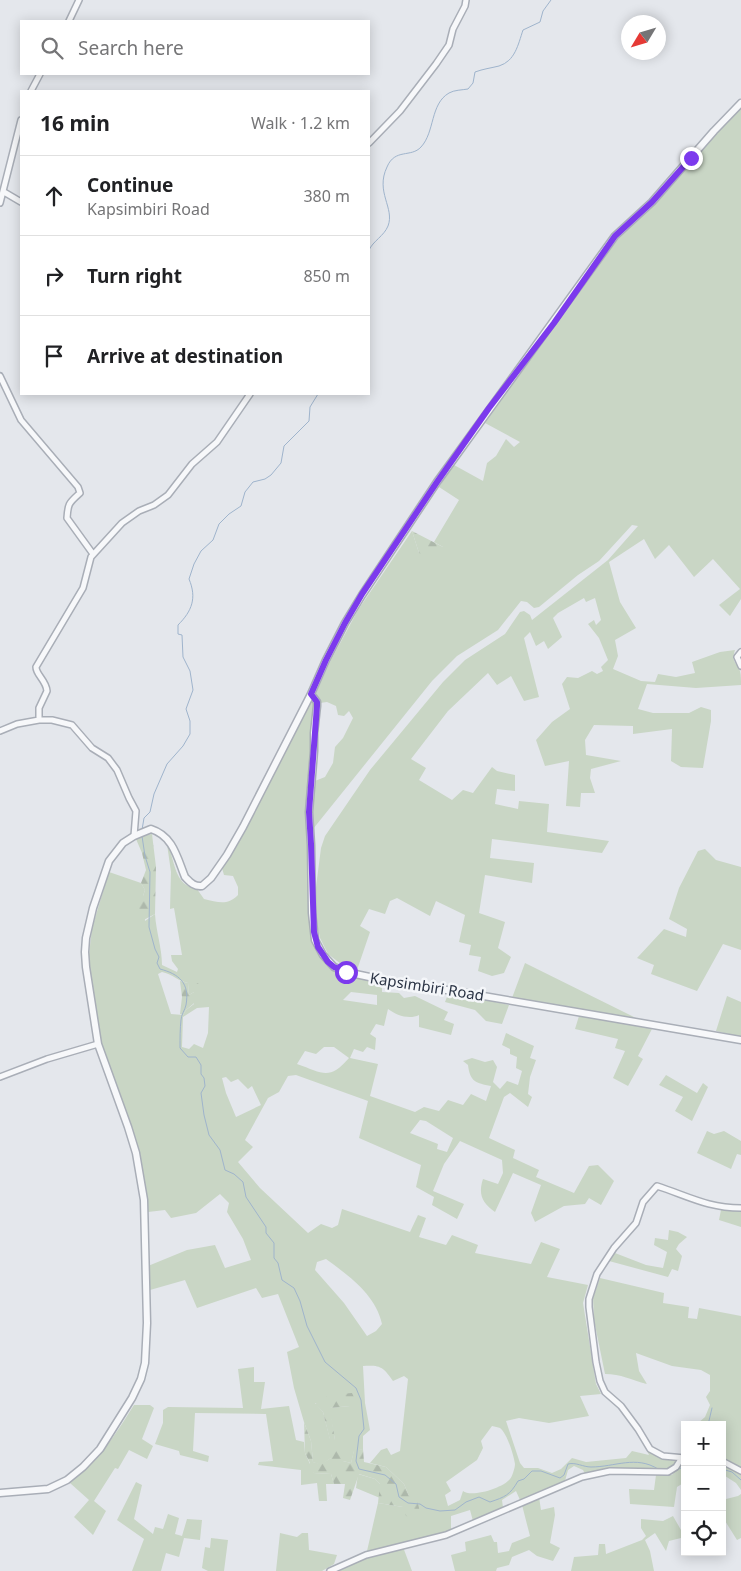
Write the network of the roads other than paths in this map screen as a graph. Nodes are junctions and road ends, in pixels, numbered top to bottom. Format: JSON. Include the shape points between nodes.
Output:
{"nodes":[{"id":1,"x":79,"y":0,"type":"edge"},
{"id":2,"x":466,"y":0,"type":"edge"},
{"id":3,"x":69,"y":20,"type":"edge"},
{"id":4,"x":39,"y":75,"type":"edge"},
{"id":5,"x":32,"y":90,"type":"edge"},
{"id":6,"x":741,"y":103,"type":"edge"},
{"id":7,"x":20,"y":124,"type":"edge"},
{"id":8,"x":370,"y":142,"type":"edge"},
{"id":9,"x":4,"y":192,"type":"junction"},
{"id":10,"x":20,"y":201,"type":"edge"},
{"id":11,"x":0,"y":203,"type":"edge"},
{"id":12,"x":0,"y":376,"type":"edge"},
{"id":13,"x":249,"y":395,"type":"edge"},
{"id":14,"x":93,"y":554,"type":"junction"},
{"id":15,"x":741,"y":652,"type":"edge"},
{"id":16,"x":741,"y":666,"type":"edge"},
{"id":17,"x":311,"y":694,"type":"junction"},
{"id":18,"x":39,"y":720,"type":"junction"},
{"id":19,"x":0,"y":731,"type":"edge"},
{"id":20,"x":139,"y":833,"type":"junction"},
{"id":21,"x":741,"y":1040,"type":"edge"},
{"id":22,"x":98,"y":1044,"type":"junction"},
{"id":23,"x":0,"y":1077,"type":"edge"},
{"id":24,"x":741,"y":1208,"type":"edge"},
{"id":25,"x":681,"y":1458,"type":"edge"},
{"id":26,"x":681,"y":1461,"type":"edge"},
{"id":27,"x":726,"y":1462,"type":"edge"},
{"id":28,"x":741,"y":1471,"type":"edge"},
{"id":29,"x":0,"y":1493,"type":"edge"},
{"id":30,"x":330,"y":1571,"type":"edge"}],
"edges":[{"from":1,"to":3,"type":"street"},
{"from":2,"to":8,"type":"street","via":[[449,45],[400,111]]},
{"from":4,"to":5,"type":"street"},
{"from":6,"to":17,"type":"street","via":[[652,202],[615,236],[582,280],[437,482],[362,594]]},
{"from":7,"to":9,"type":"street"},
{"from":9,"to":10,"type":"street"},
{"from":9,"to":11,"type":"street"},
{"from":12,"to":14,"type":"street","via":[[21,420],[78,487],[80,493],[72,498],[66,518]]},
{"from":13,"to":14,"type":"street","via":[[217,442],[192,464],[168,496],[122,523]]},
{"from":14,"to":18,"type":"street","via":[[83,588],[36,667],[47,691],[39,708]]},
{"from":15,"to":16,"type":"street","via":[[737,657]]},
{"from":17,"to":20,"type":"street","via":[[243,827],[207,882],[199,886],[189,882],[168,838],[152,829]]},
{"from":17,"to":21,"type":"street","name":"Kapsimbiri Road","via":[[317,702],[309,812],[313,926],[318,947],[334,967],[393,982]]},
{"from":18,"to":19,"type":"street"},
{"from":18,"to":20,"type":"street","via":[[72,725],[92,748],[108,758],[136,811]]},
{"from":20,"to":22,"type":"street","via":[[118,849],[109,862],[86,938],[86,967]]},
{"from":22,"to":23,"type":"street"},
{"from":22,"to":29,"type":"street","via":[[133,1144],[144,1200],[145,1363],[141,1380],[120,1419],[83,1467],[48,1489]]},
{"from":24,"to":25,"type":"street","via":[[703,1204],[657,1186],[644,1202],[636,1223],[607,1257],[589,1299],[596,1362],[605,1392],[621,1406],[650,1449],[663,1456]]},
{"from":26,"to":30,"type":"street","via":[[668,1472],[610,1472],[582,1477],[446,1535],[366,1556]]},
{"from":27,"to":28,"type":"street"}]}
